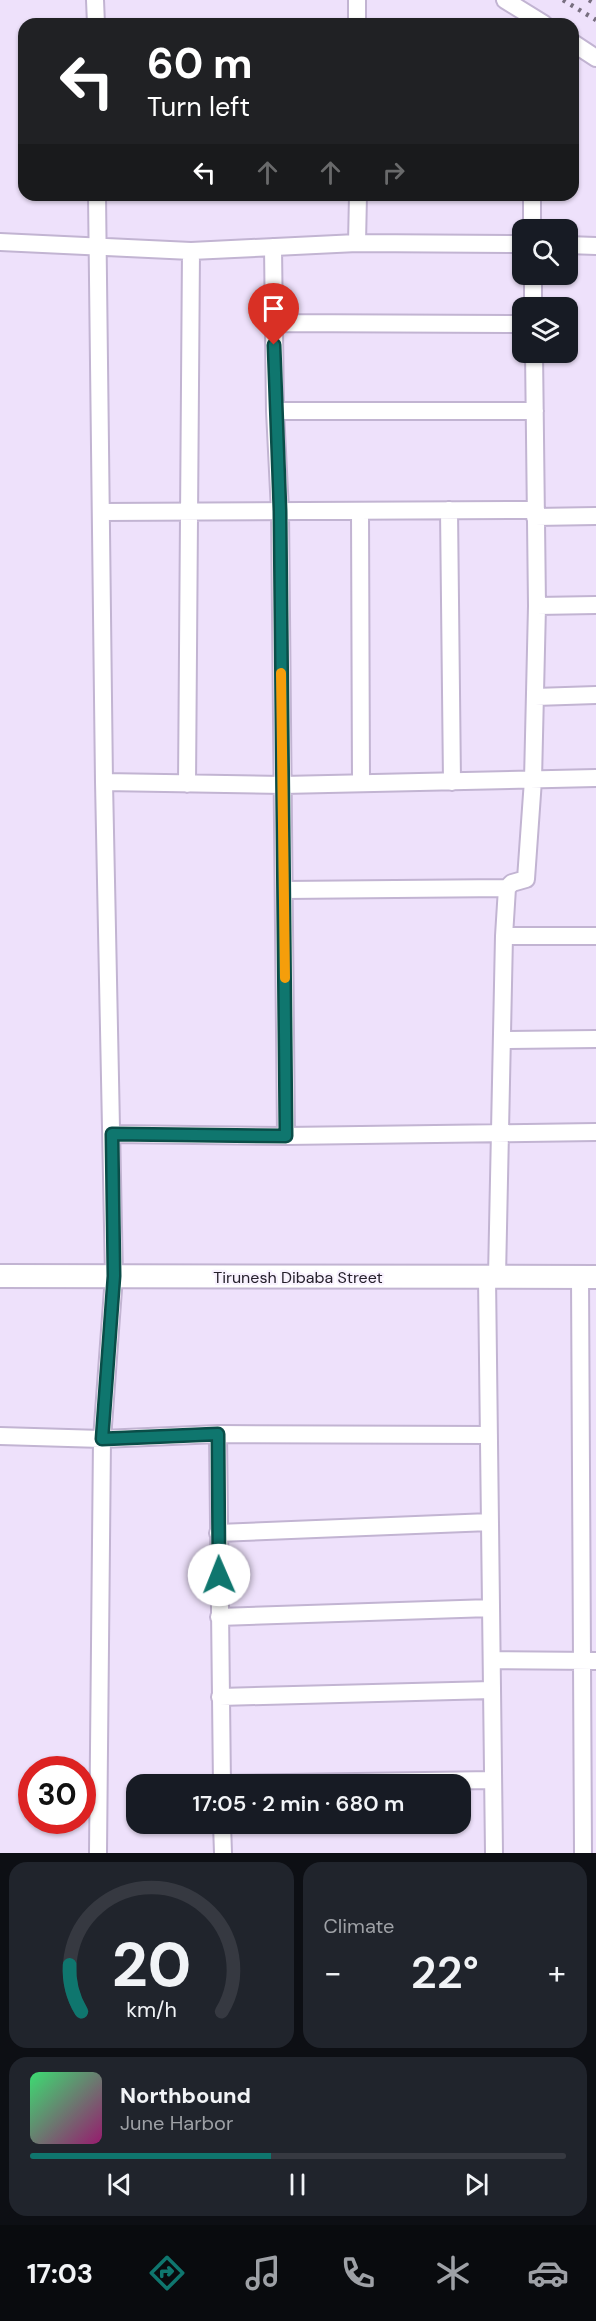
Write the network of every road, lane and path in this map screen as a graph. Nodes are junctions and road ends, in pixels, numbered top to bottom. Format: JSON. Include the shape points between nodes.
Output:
{"nodes":[{"id":1,"x":95,"y":0,"type":"edge"},
{"id":2,"x":357,"y":0,"type":"edge"},
{"id":3,"x":504,"y":0,"type":"edge"},
{"id":4,"x":96,"y":18,"type":"edge"},
{"id":5,"x":357,"y":18,"type":"edge"},
{"id":6,"x":531,"y":18,"type":"edge"},
{"id":7,"x":579,"y":47,"type":"edge"},
{"id":8,"x":596,"y":58,"type":"edge"},
{"id":9,"x":97,"y":201,"type":"edge"},
{"id":10,"x":358,"y":201,"type":"edge"},
{"id":11,"x":532,"y":201,"type":"edge"},
{"id":12,"x":532,"y":219,"type":"edge"},
{"id":13,"x":0,"y":242,"type":"edge"},
{"id":14,"x":357,"y":243,"type":"junction"},
{"id":15,"x":512,"y":244,"type":"edge"},
{"id":16,"x":578,"y":245,"type":"edge"},
{"id":17,"x":273,"y":246,"type":"junction"},
{"id":18,"x":596,"y":246,"type":"edge"},
{"id":19,"x":97,"y":248,"type":"junction"},
{"id":20,"x":191,"y":251,"type":"junction"},
{"id":21,"x":273,"y":323,"type":"junction"},
{"id":22,"x":512,"y":324,"type":"edge"},
{"id":23,"x":534,"y":363,"type":"edge"},
{"id":24,"x":275,"y":411,"type":"junction"},
{"id":25,"x":536,"y":411,"type":"junction"},
{"id":26,"x":449,"y":510,"type":"junction"},
{"id":27,"x":189,"y":511,"type":"junction"},
{"id":28,"x":280,"y":511,"type":"junction"},
{"id":29,"x":360,"y":511,"type":"junction"},
{"id":30,"x":101,"y":512,"type":"junction"},
{"id":31,"x":535,"y":513,"type":"junction"},
{"id":32,"x":596,"y":516,"type":"edge"},
{"id":33,"x":537,"y":606,"type":"junction"},
{"id":34,"x":596,"y":606,"type":"edge"},
{"id":35,"x":596,"y":695,"type":"edge"},
{"id":36,"x":536,"y":697,"type":"junction"},
{"id":37,"x":596,"y":778,"type":"edge"},
{"id":38,"x":533,"y":780,"type":"junction"},
{"id":39,"x":104,"y":782,"type":"junction"},
{"id":40,"x":452,"y":782,"type":"junction"},
{"id":41,"x":361,"y":783,"type":"junction"},
{"id":42,"x":187,"y":784,"type":"junction"},
{"id":43,"x":283,"y":785,"type":"junction"},
{"id":44,"x":507,"y":888,"type":"junction"},
{"id":45,"x":284,"y":890,"type":"junction"},
{"id":46,"x":504,"y":936,"type":"junction"},
{"id":47,"x":596,"y":936,"type":"edge"},
{"id":48,"x":596,"y":1039,"type":"edge"},
{"id":49,"x":502,"y":1040,"type":"junction"},
{"id":50,"x":596,"y":1132,"type":"edge"},
{"id":51,"x":112,"y":1134,"type":"junction"},
{"id":52,"x":499,"y":1135,"type":"junction"},
{"id":53,"x":286,"y":1136,"type":"junction"},
{"id":54,"x":0,"y":1276,"type":"edge"},
{"id":55,"x":114,"y":1276,"type":"junction"},
{"id":56,"x":492,"y":1277,"type":"junction"},
{"id":57,"x":588,"y":1277,"type":"edge"},
{"id":58,"x":218,"y":1434,"type":"junction"},
{"id":59,"x":489,"y":1435,"type":"junction"},
{"id":60,"x":0,"y":1436,"type":"edge"},
{"id":61,"x":102,"y":1439,"type":"junction"},
{"id":62,"x":490,"y":1522,"type":"junction"},
{"id":63,"x":218,"y":1533,"type":"junction"},
{"id":64,"x":491,"y":1608,"type":"junction"},
{"id":65,"x":219,"y":1617,"type":"junction"},
{"id":66,"x":492,"y":1659,"type":"junction"},
{"id":67,"x":589,"y":1661,"type":"edge"},
{"id":68,"x":492,"y":1690,"type":"junction"},
{"id":69,"x":220,"y":1697,"type":"junction"},
{"id":70,"x":222,"y":1774,"type":"edge"},
{"id":71,"x":471,"y":1780,"type":"edge"},
{"id":72,"x":493,"y":1780,"type":"junction"},
{"id":73,"x":222,"y":1834,"type":"edge"},
{"id":74,"x":98,"y":1853,"type":"edge"},
{"id":75,"x":223,"y":1853,"type":"edge"},
{"id":76,"x":494,"y":1853,"type":"edge"},
{"id":77,"x":583,"y":1853,"type":"edge"}],
"edges":[{"from":1,"to":4,"type":"street"},
{"from":2,"to":5,"type":"street"},
{"from":3,"to":6,"type":"street"},
{"from":7,"to":8,"type":"street"},
{"from":9,"to":19,"type":"street"},
{"from":10,"to":14,"type":"street"},
{"from":11,"to":12,"type":"street"},
{"from":13,"to":19,"type":"street"},
{"from":14,"to":15,"type":"street"},
{"from":14,"to":17,"type":"street"},
{"from":16,"to":18,"type":"street"},
{"from":17,"to":20,"type":"street"},
{"from":17,"to":21,"type":"street"},
{"from":19,"to":20,"type":"street"},
{"from":19,"to":30,"type":"street"},
{"from":20,"to":27,"type":"street"},
{"from":21,"to":22,"type":"street"},
{"from":21,"to":24,"type":"street"},
{"from":23,"to":25,"type":"street"},
{"from":24,"to":25,"type":"street"},
{"from":24,"to":28,"type":"street"},
{"from":25,"to":31,"type":"street"},
{"from":26,"to":29,"type":"street"},
{"from":26,"to":31,"type":"street"},
{"from":26,"to":40,"type":"street"},
{"from":27,"to":28,"type":"street"},
{"from":27,"to":30,"type":"street"},
{"from":27,"to":42,"type":"street"},
{"from":28,"to":29,"type":"street"},
{"from":28,"to":43,"type":"street"},
{"from":29,"to":41,"type":"street"},
{"from":30,"to":39,"type":"street"},
{"from":31,"to":32,"type":"street"},
{"from":31,"to":33,"type":"street"},
{"from":33,"to":34,"type":"street"},
{"from":33,"to":36,"type":"street"},
{"from":35,"to":36,"type":"street"},
{"from":36,"to":38,"type":"street"},
{"from":37,"to":38,"type":"street"},
{"from":38,"to":40,"type":"street"},
{"from":38,"to":44,"type":"street","via":[[526,879]]},
{"from":39,"to":42,"type":"street"},
{"from":39,"to":51,"type":"street"},
{"from":40,"to":41,"type":"street"},
{"from":41,"to":43,"type":"street"},
{"from":42,"to":43,"type":"street"},
{"from":43,"to":45,"type":"street"},
{"from":44,"to":45,"type":"street"},
{"from":44,"to":46,"type":"street"},
{"from":45,"to":53,"type":"street"},
{"from":46,"to":47,"type":"street"},
{"from":46,"to":49,"type":"street"},
{"from":48,"to":49,"type":"street"},
{"from":49,"to":52,"type":"street"},
{"from":50,"to":52,"type":"street"},
{"from":51,"to":53,"type":"street"},
{"from":51,"to":55,"type":"street"},
{"from":52,"to":53,"type":"street"},
{"from":52,"to":56,"type":"street"},
{"from":54,"to":55,"type":"main road","name":"Tirunesh Dibaba Street"},
{"from":55,"to":56,"type":"main road","name":"Tirunesh Dibaba Street"},
{"from":55,"to":61,"type":"street"},
{"from":56,"to":57,"type":"main road","name":"Tirunesh Dibaba Street"},
{"from":56,"to":59,"type":"street"},
{"from":57,"to":67,"type":"street"},
{"from":58,"to":59,"type":"street"},
{"from":58,"to":61,"type":"street"},
{"from":58,"to":63,"type":"street"},
{"from":59,"to":62,"type":"street"},
{"from":60,"to":61,"type":"street"},
{"from":61,"to":74,"type":"street"},
{"from":62,"to":63,"type":"street"},
{"from":62,"to":64,"type":"street"},
{"from":63,"to":65,"type":"street"},
{"from":64,"to":65,"type":"street"},
{"from":64,"to":66,"type":"street"},
{"from":65,"to":69,"type":"street"},
{"from":66,"to":67,"type":"street"},
{"from":66,"to":68,"type":"street"},
{"from":67,"to":77,"type":"street"},
{"from":68,"to":69,"type":"street"},
{"from":68,"to":72,"type":"street"},
{"from":69,"to":70,"type":"street"},
{"from":71,"to":72,"type":"street"},
{"from":72,"to":76,"type":"street"},
{"from":73,"to":75,"type":"street"}]}
